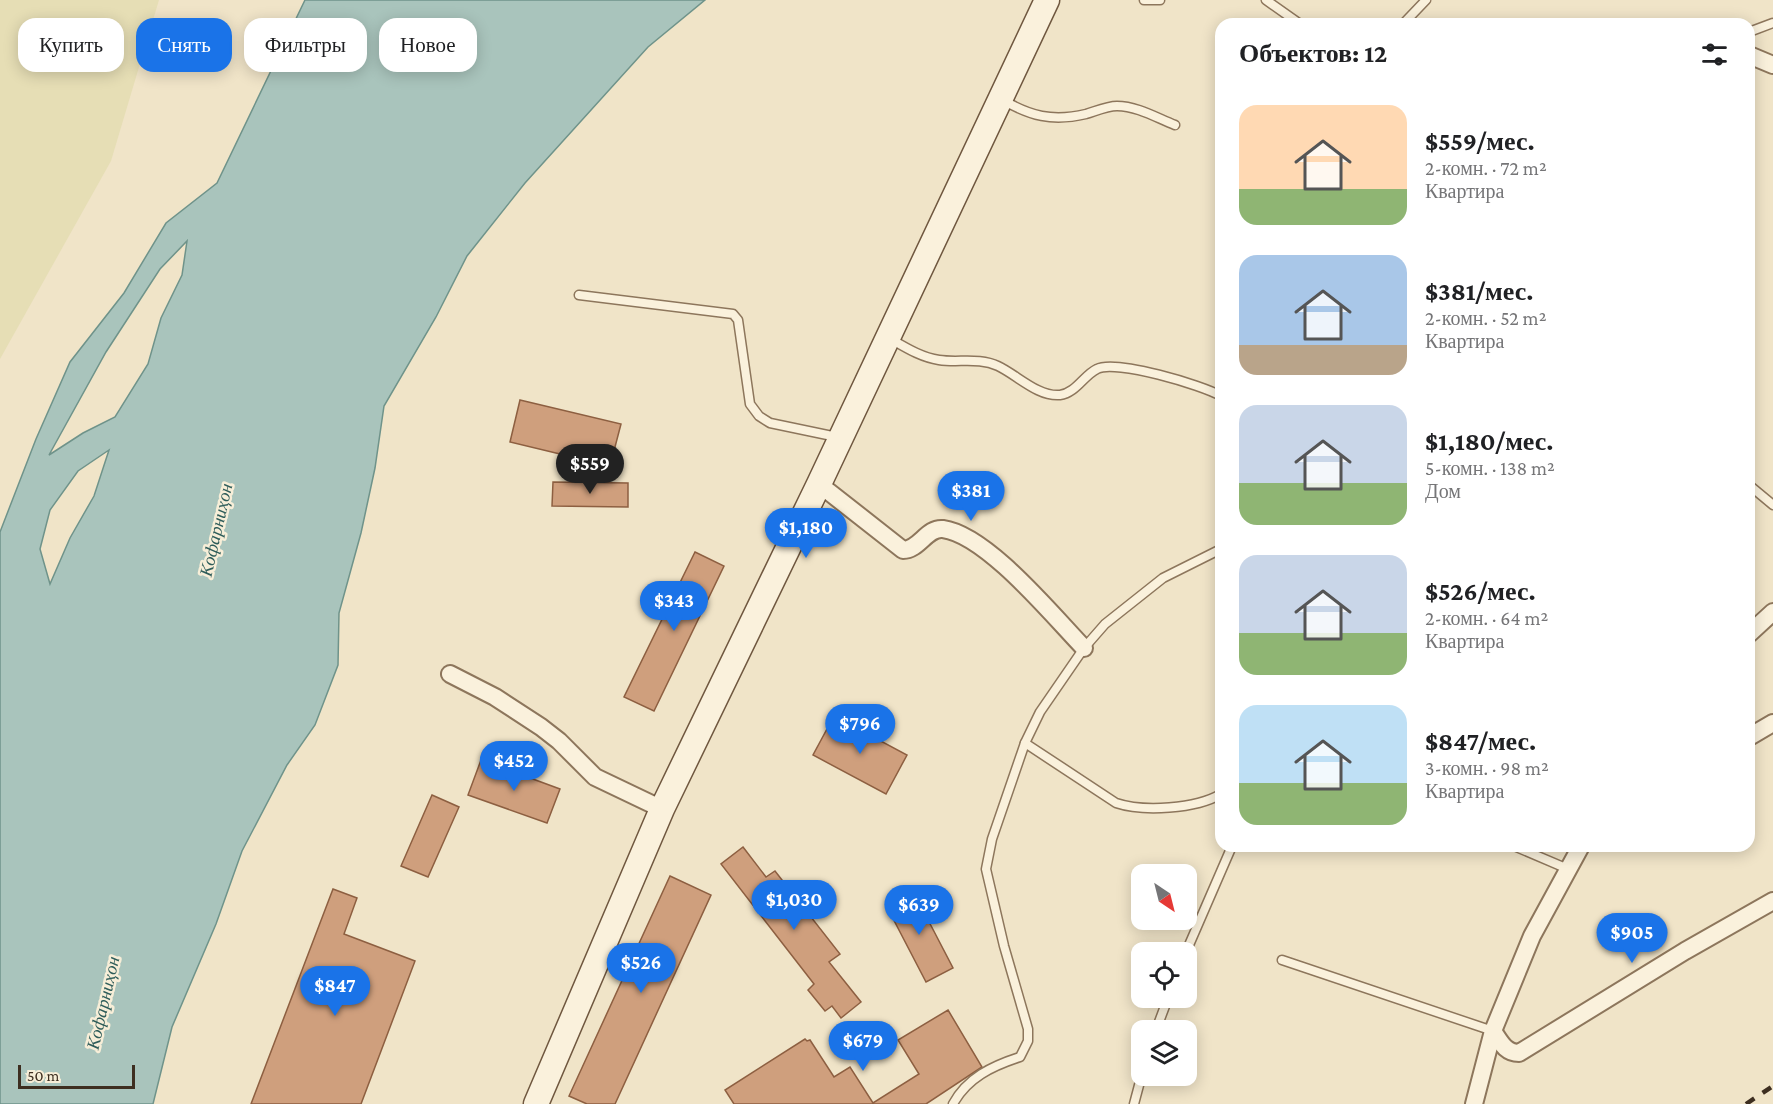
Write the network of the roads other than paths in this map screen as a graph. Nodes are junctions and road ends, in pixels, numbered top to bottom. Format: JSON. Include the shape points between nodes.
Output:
{"nodes":[{"id":1,"x":1047,"y":0,"type":"edge"},
{"id":2,"x":1144,"y":0,"type":"edge"},
{"id":3,"x":1160,"y":0,"type":"edge"},
{"id":4,"x":1266,"y":0,"type":"edge"},
{"id":5,"x":1426,"y":0,"type":"edge"},
{"id":6,"x":1292,"y":18,"type":"edge"},
{"id":7,"x":1408,"y":18,"type":"edge"},
{"id":8,"x":1773,"y":23,"type":"edge"},
{"id":9,"x":1755,"y":30,"type":"edge"},
{"id":10,"x":1755,"y":58,"type":"edge"},
{"id":11,"x":1773,"y":65,"type":"edge"},
{"id":12,"x":1000,"y":98,"type":"junction"},
{"id":13,"x":1175,"y":125,"type":"dead end"},
{"id":14,"x":579,"y":295,"type":"dead end"},
{"id":15,"x":888,"y":338,"type":"junction"},
{"id":16,"x":1215,"y":392,"type":"edge"},
{"id":17,"x":841,"y":438,"type":"junction"},
{"id":18,"x":819,"y":484,"type":"junction"},
{"id":19,"x":1755,"y":490,"type":"edge"},
{"id":20,"x":1773,"y":505,"type":"edge"},
{"id":21,"x":1215,"y":552,"type":"edge"},
{"id":22,"x":1773,"y":612,"type":"edge"},
{"id":23,"x":1755,"y":628,"type":"edge"},
{"id":24,"x":1084,"y":648,"type":"junction"},
{"id":25,"x":450,"y":674,"type":"dead end"},
{"id":26,"x":1773,"y":723,"type":"edge"},
{"id":27,"x":1755,"y":734,"type":"edge"},
{"id":28,"x":1025,"y":743,"type":"junction"},
{"id":29,"x":1215,"y":796,"type":"edge"},
{"id":30,"x":662,"y":809,"type":"junction"},
{"id":31,"x":1229,"y":852,"type":"edge"},
{"id":32,"x":1528,"y":852,"type":"edge"},
{"id":33,"x":1578,"y":852,"type":"edge"},
{"id":34,"x":1568,"y":869,"type":"junction"},
{"id":35,"x":1773,"y":902,"type":"edge"},
{"id":36,"x":1190,"y":942,"type":"edge"},
{"id":37,"x":1282,"y":960,"type":"dead end"},
{"id":38,"x":1493,"y":1031,"type":"junction"},
{"id":39,"x":1139,"y":1086,"type":"edge"},
{"id":40,"x":537,"y":1104,"type":"edge"},
{"id":41,"x":953,"y":1104,"type":"edge"},
{"id":42,"x":1134,"y":1104,"type":"edge"},
{"id":43,"x":1473,"y":1104,"type":"edge"}],
"edges":[{"from":1,"to":12,"type":"street"},
{"from":2,"to":3,"type":"lane"},
{"from":4,"to":6,"type":"lane"},
{"from":5,"to":7,"type":"lane"},
{"from":8,"to":9,"type":"lane"},
{"from":10,"to":11,"type":"street"},
{"from":12,"to":13,"type":"lane","via":[[1021,111],[1044,118],[1082,115],[1115,106],[1131,107]]},
{"from":12,"to":15,"type":"street"},
{"from":14,"to":17,"type":"lane","via":[[732,314],[738,320],[750,404],[759,416],[770,423]]},
{"from":15,"to":16,"type":"lane","via":[[924,357],[983,361],[1054,395],[1063,395],[1097,368],[1109,366],[1172,378]]},
{"from":15,"to":17,"type":"street"},
{"from":17,"to":18,"type":"street"},
{"from":18,"to":24,"type":"street","via":[[903,550],[913,548],[937,529],[967,539],[1021,580]]},
{"from":18,"to":30,"type":"street"},
{"from":19,"to":20,"type":"lane"},
{"from":21,"to":24,"type":"lane","via":[[1163,578],[1105,624]]},
{"from":22,"to":23,"type":"street"},
{"from":24,"to":28,"type":"lane","via":[[1040,712]]},
{"from":25,"to":30,"type":"street","via":[[541,727],[595,777]]},
{"from":26,"to":27,"type":"street"},
{"from":28,"to":29,"type":"lane","via":[[1116,803],[1132,808],[1195,803]]},
{"from":28,"to":41,"type":"lane","via":[[992,839],[986,869],[1028,1041],[1020,1057],[992,1066],[974,1079]]},
{"from":30,"to":40,"type":"street"},
{"from":31,"to":36,"type":"lane"},
{"from":32,"to":34,"type":"lane"},
{"from":33,"to":34,"type":"street"},
{"from":34,"to":38,"type":"street","via":[[1532,936]]},
{"from":35,"to":38,"type":"street","via":[[1519,1053],[1505,1049]]},
{"from":37,"to":38,"type":"lane"},
{"from":38,"to":43,"type":"street"},
{"from":39,"to":42,"type":"lane"}]}
